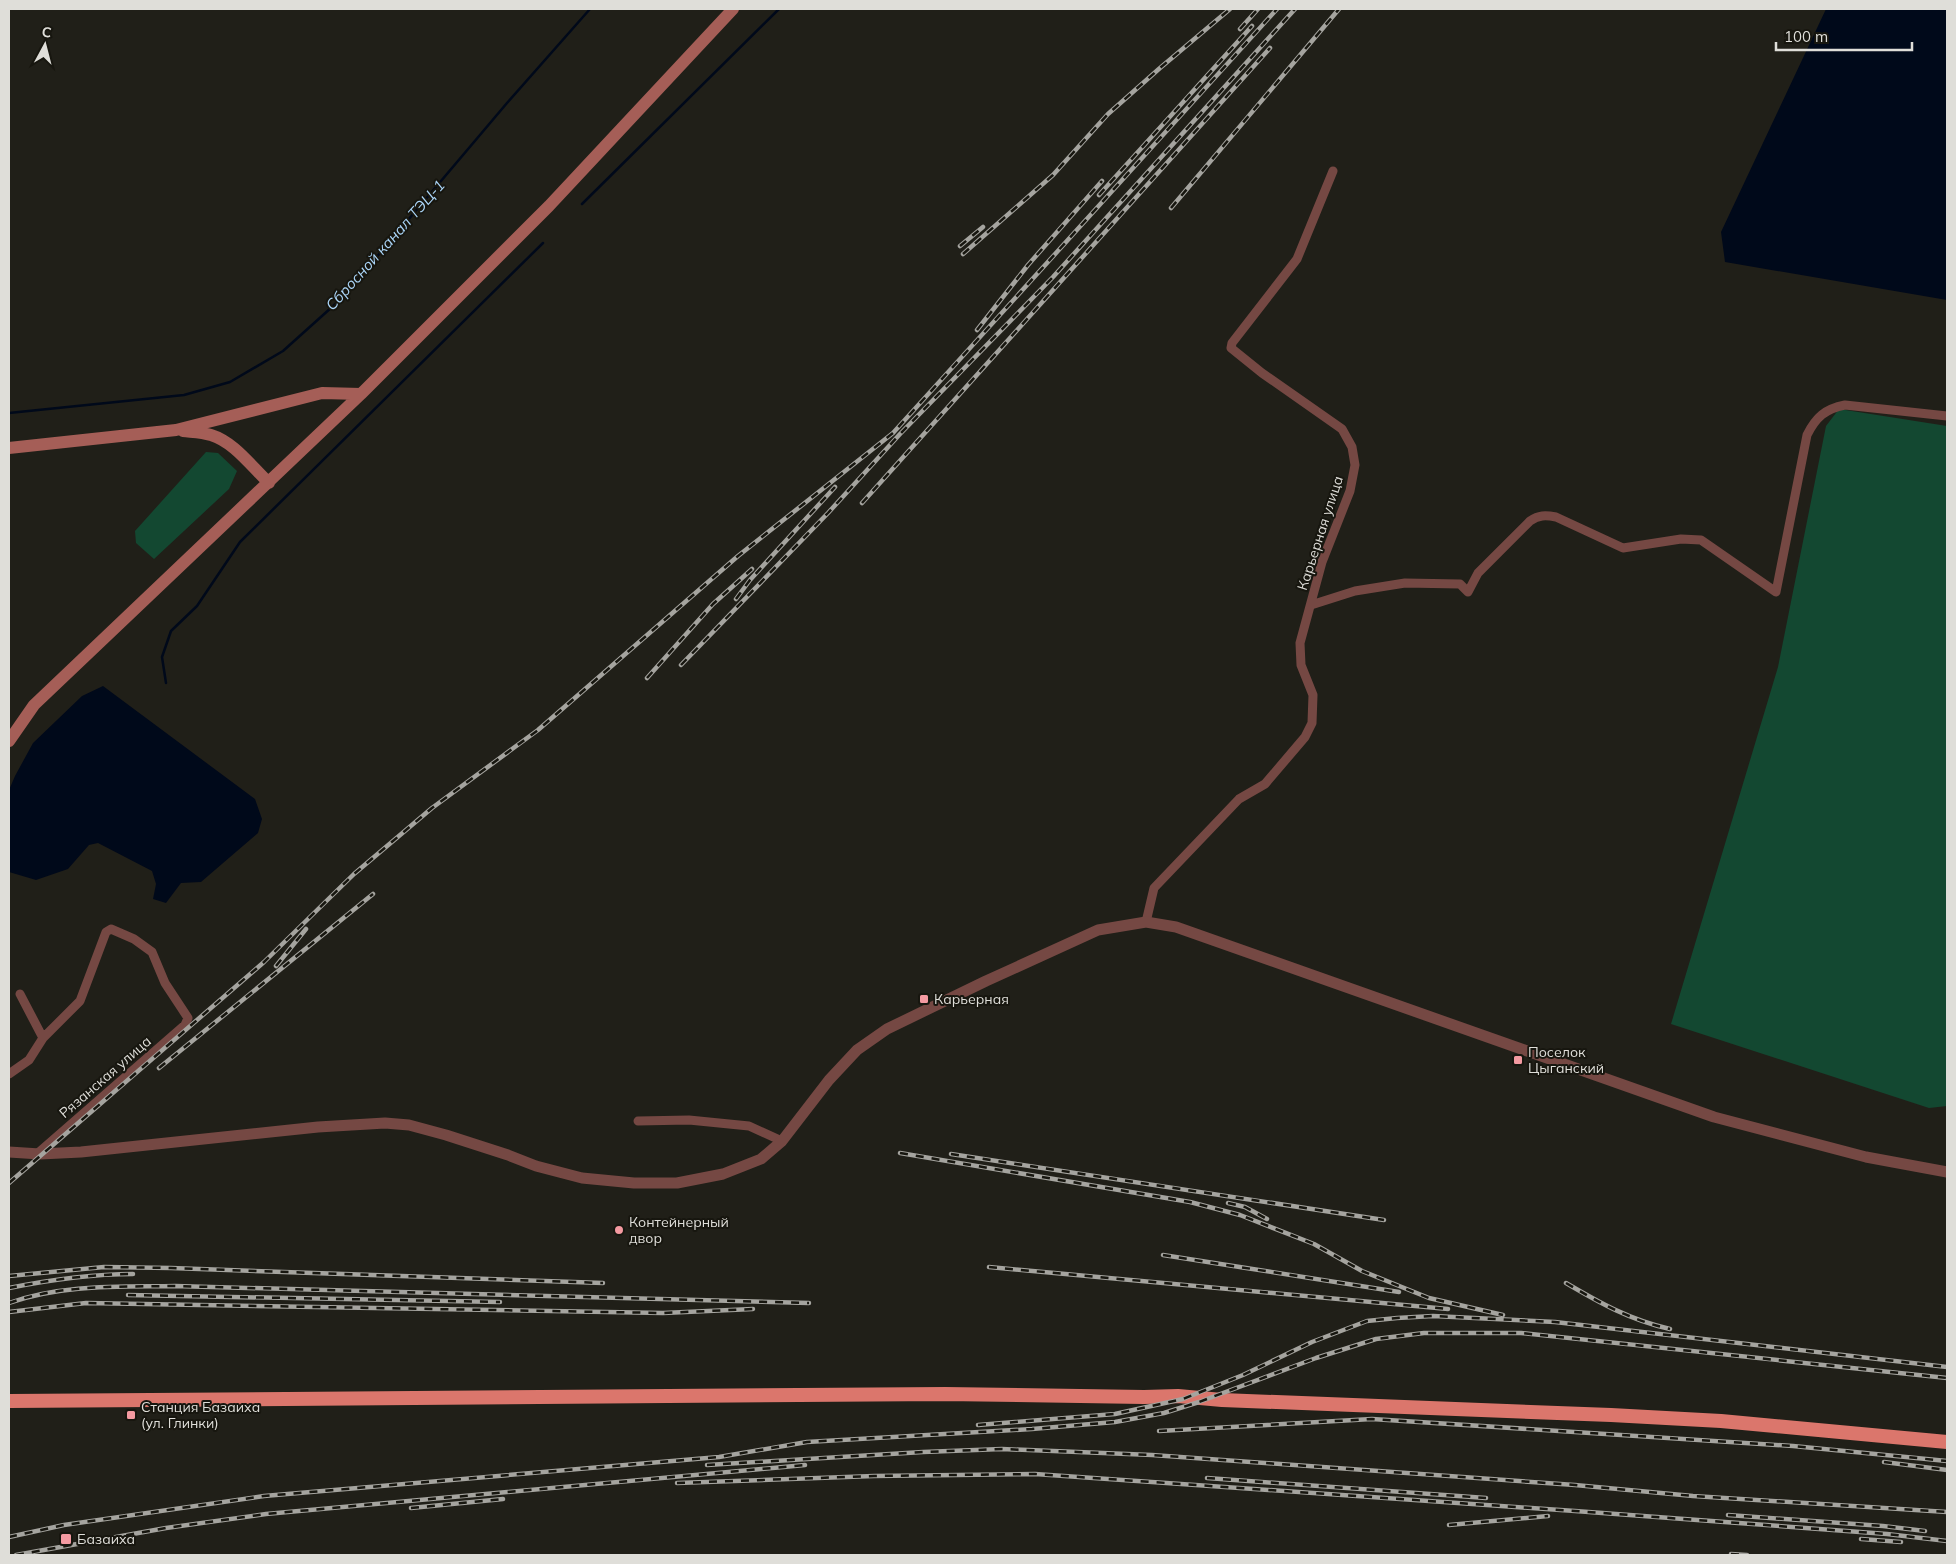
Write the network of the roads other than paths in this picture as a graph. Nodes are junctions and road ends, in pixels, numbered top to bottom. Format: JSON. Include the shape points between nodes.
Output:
{"nodes":[{"id":1,"x":734,"y":9,"type":"edge"},
{"id":2,"x":1333,"y":171,"type":"dead end"},
{"id":3,"x":361,"y":394,"type":"junction"},
{"id":4,"x":1947,"y":416,"type":"edge"},
{"id":5,"x":176,"y":430,"type":"junction"},
{"id":6,"x":9,"y":448,"type":"edge"},
{"id":7,"x":269,"y":482,"type":"junction"},
{"id":8,"x":1311,"y":605,"type":"junction"},
{"id":9,"x":9,"y":741,"type":"edge"},
{"id":10,"x":1146,"y":922,"type":"junction"},
{"id":11,"x":20,"y":994,"type":"dead end"},
{"id":12,"x":43,"y":1038,"type":"junction"},
{"id":13,"x":9,"y":1074,"type":"edge"},
{"id":14,"x":638,"y":1121,"type":"dead end"},
{"id":15,"x":782,"y":1141,"type":"junction"},
{"id":16,"x":9,"y":1152,"type":"edge"},
{"id":17,"x":36,"y":1154,"type":"junction"},
{"id":18,"x":1947,"y":1172,"type":"edge"},
{"id":19,"x":9,"y":1401,"type":"edge"},
{"id":20,"x":1947,"y":1442,"type":"edge"}],
"edges":[{"from":1,"to":3,"type":"main road","via":[[549,206]]},
{"from":2,"to":8,"type":"street","name":"Карьерная улица","via":[[1297,258],[1232,342],[1231,348],[1342,430],[1352,447],[1355,465],[1350,491],[1322,562]]},
{"from":3,"to":5,"type":"main road","via":[[322,393]]},
{"from":3,"to":7,"type":"main road"},
{"from":4,"to":8,"type":"street","via":[[1845,405],[1822,413],[1813,422],[1807,435],[1776,592],[1701,540],[1681,539],[1623,548],[1546,515],[1530,521],[1478,573],[1468,592],[1460,584],[1405,583],[1355,591]]},
{"from":5,"to":6,"type":"main road"},
{"from":5,"to":7,"type":"main road","via":[[210,435],[234,447]]},
{"from":7,"to":9,"type":"main road","via":[[34,705]]},
{"from":8,"to":10,"type":"street","name":"Карьерная улица","via":[[1299,650],[1301,665],[1313,695],[1312,723],[1306,737],[1265,784],[1239,799],[1154,888]]},
{"from":10,"to":15,"type":"street","via":[[1098,930],[887,1029],[857,1050],[829,1080]]},
{"from":10,"to":18,"type":"street","via":[[1184,930],[1714,1117],[1866,1157]]},
{"from":11,"to":12,"type":"street"},
{"from":12,"to":13,"type":"street","via":[[29,1060]]},
{"from":12,"to":17,"type":"street","name":"Рязанская улица","via":[[80,1001],[106,932],[111,929],[134,939],[152,952],[164,983],[188,1018],[185,1025]]},
{"from":14,"to":15,"type":"street","via":[[689,1120],[749,1126]]},
{"from":15,"to":17,"type":"street","via":[[761,1159],[747,1165],[723,1174],[677,1183],[582,1178],[446,1135],[409,1125],[385,1123]]},
{"from":16,"to":17,"type":"street"},
{"from":19,"to":20,"type":"highway","via":[[945,1394],[1178,1396],[1722,1421]]}]}
